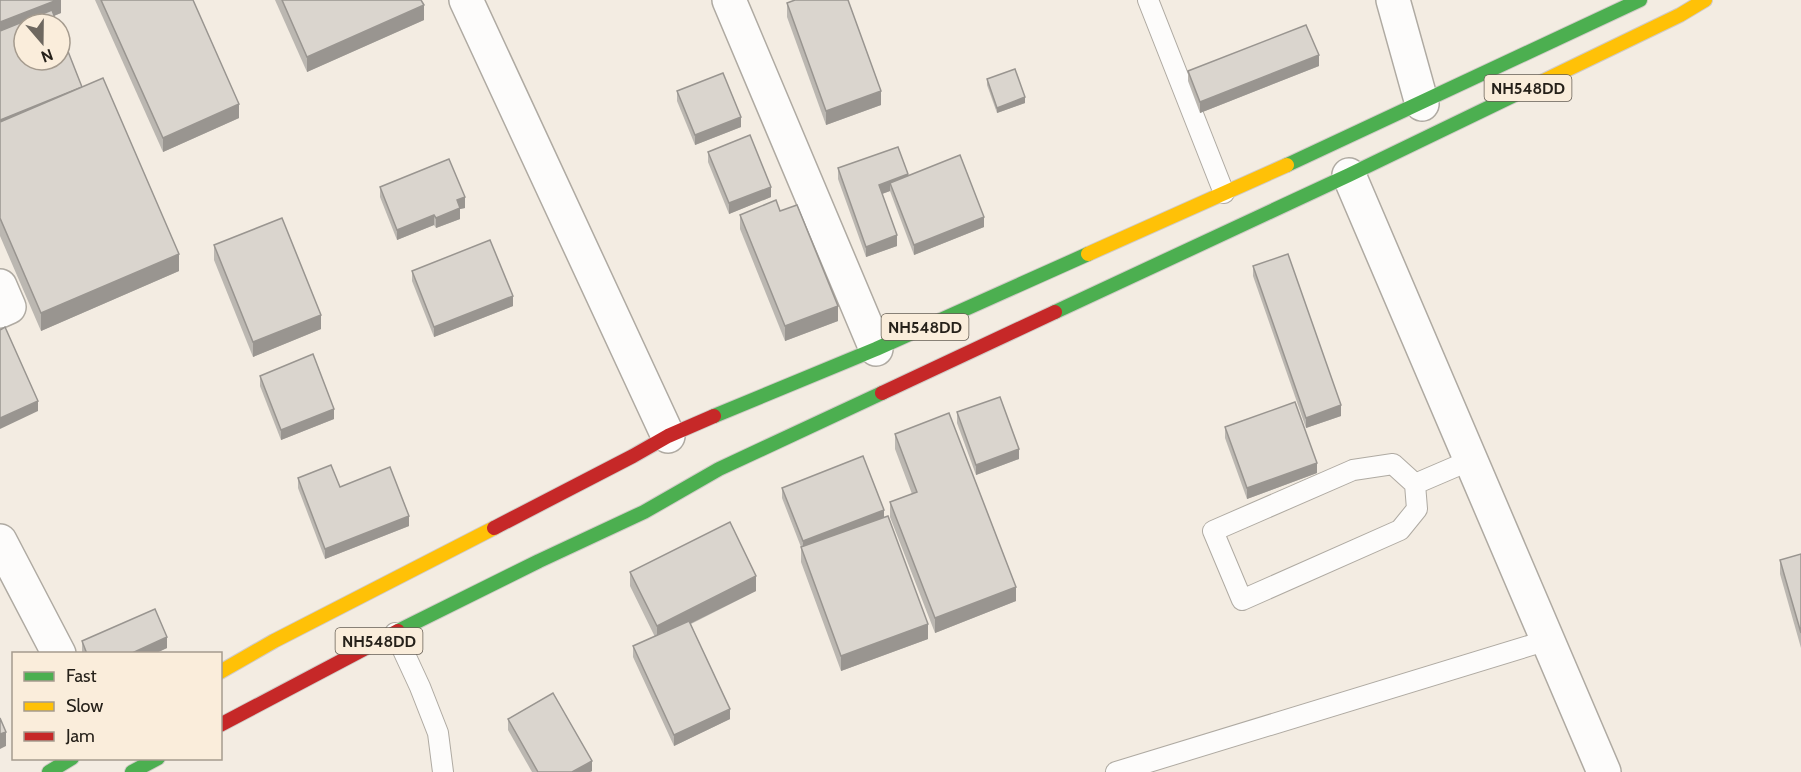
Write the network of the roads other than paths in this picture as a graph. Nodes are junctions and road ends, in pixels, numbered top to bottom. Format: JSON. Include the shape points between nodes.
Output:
{"nodes":[{"id":1,"x":466,"y":0,"type":"edge"},
{"id":2,"x":729,"y":0,"type":"edge"},
{"id":3,"x":1148,"y":0,"type":"edge"},
{"id":4,"x":1393,"y":0,"type":"edge"},
{"id":5,"x":1640,"y":0,"type":"edge"},
{"id":6,"x":1706,"y":0,"type":"edge"},
{"id":7,"x":1422,"y":104,"type":"junction"},
{"id":8,"x":1349,"y":175,"type":"junction"},
{"id":9,"x":1224,"y":193,"type":"junction"},
{"id":10,"x":0,"y":286,"type":"edge"},
{"id":11,"x":0,"y":311,"type":"edge"},
{"id":12,"x":876,"y":349,"type":"junction"},
{"id":13,"x":668,"y":436,"type":"junction"},
{"id":14,"x":1471,"y":460,"type":"junction"},
{"id":15,"x":1415,"y":484,"type":"junction"},
{"id":16,"x":0,"y":541,"type":"edge"},
{"id":17,"x":395,"y":633,"type":"junction"},
{"id":18,"x":1548,"y":640,"type":"junction"},
{"id":19,"x":57,"y":652,"type":"edge"},
{"id":20,"x":222,"y":671,"type":"edge"},
{"id":21,"x":222,"y":724,"type":"edge"},
{"id":22,"x":70,"y":760,"type":"edge"},
{"id":23,"x":156,"y":760,"type":"edge"},
{"id":24,"x":49,"y":772,"type":"edge"},
{"id":25,"x":132,"y":772,"type":"edge"},
{"id":26,"x":443,"y":772,"type":"edge"},
{"id":27,"x":1116,"y":772,"type":"edge"},
{"id":28,"x":1604,"y":772,"type":"edge"}],
"edges":[{"from":1,"to":13,"type":"street"},
{"from":2,"to":12,"type":"street"},
{"from":3,"to":9,"type":"lane"},
{"from":4,"to":7,"type":"street"},
{"from":5,"to":7,"type":"highway","number":"NH548DD"},
{"from":6,"to":8,"type":"highway","number":"NH548DD"},
{"from":7,"to":9,"type":"highway","number":"NH548DD"},
{"from":8,"to":14,"type":"street"},
{"from":8,"to":17,"type":"highway","number":"NH548DD","via":[[719,469],[644,512]]},
{"from":9,"to":12,"type":"highway","number":"NH548DD"},
{"from":10,"to":11,"type":"street","via":[[9,307]]},
{"from":12,"to":13,"type":"highway","number":"NH548DD"},
{"from":13,"to":20,"type":"highway","number":"NH548DD"},
{"from":14,"to":15,"type":"lane"},
{"from":14,"to":18,"type":"street"},
{"from":15,"to":15,"type":"lane","via":[[1417,509],[1400,530],[1242,600],[1213,531],[1353,470],[1393,464]]},
{"from":16,"to":19,"type":"street"},
{"from":17,"to":21,"type":"highway","number":"NH548DD"},
{"from":17,"to":26,"type":"lane","via":[[438,733]]},
{"from":18,"to":27,"type":"lane"},
{"from":18,"to":28,"type":"street"},
{"from":22,"to":24,"type":"highway"},
{"from":23,"to":25,"type":"highway"}]}
